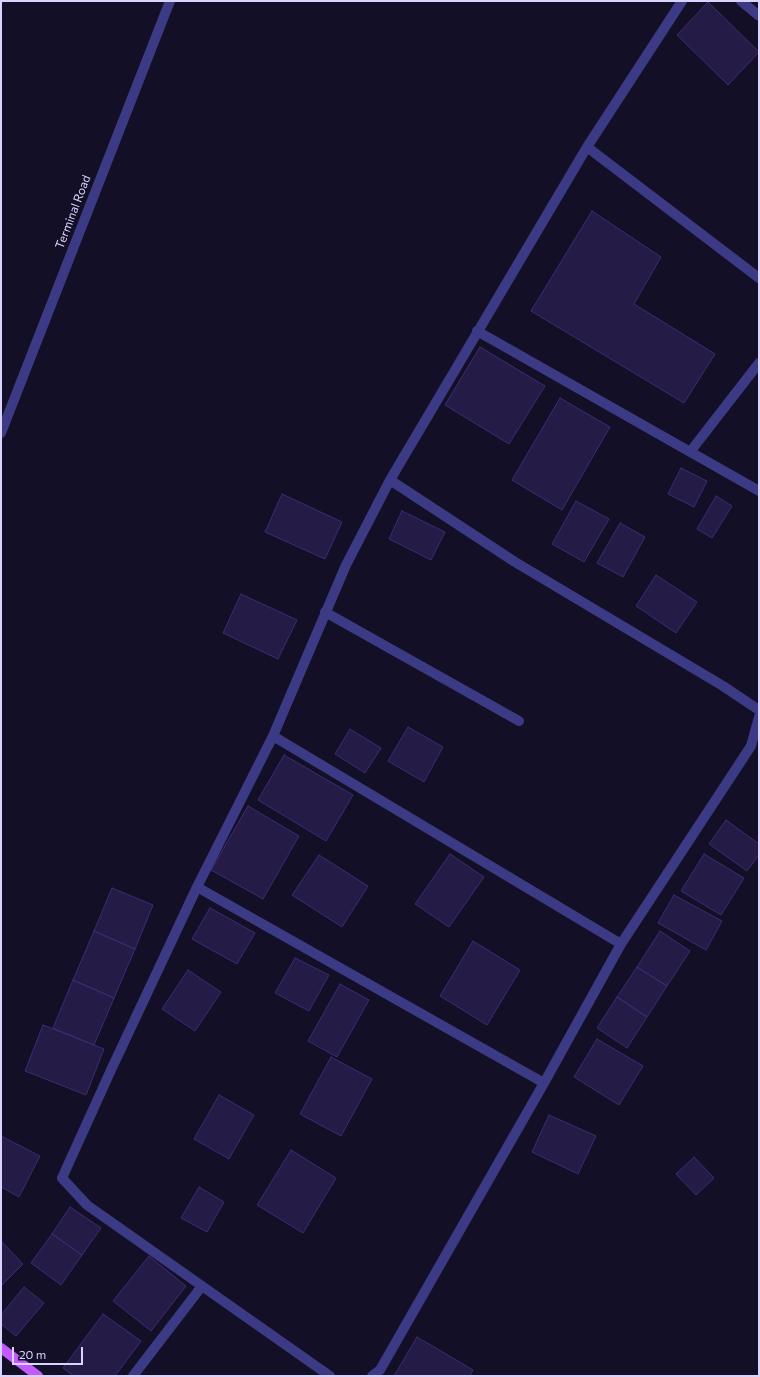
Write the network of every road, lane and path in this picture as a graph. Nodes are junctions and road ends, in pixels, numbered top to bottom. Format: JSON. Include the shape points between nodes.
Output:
{"nodes":[{"id":1,"x":170,"y":1,"type":"edge"},
{"id":2,"x":682,"y":1,"type":"edge"},
{"id":3,"x":741,"y":1,"type":"edge"},
{"id":4,"x":759,"y":16,"type":"edge"},
{"id":5,"x":587,"y":147,"type":"junction"},
{"id":6,"x":759,"y":278,"type":"edge"},
{"id":7,"x":477,"y":331,"type":"junction"},
{"id":8,"x":759,"y":363,"type":"edge"},
{"id":9,"x":1,"y":433,"type":"edge"},
{"id":10,"x":690,"y":452,"type":"junction"},
{"id":11,"x":390,"y":480,"type":"junction"},
{"id":12,"x":759,"y":491,"type":"edge"},
{"id":13,"x":325,"y":612,"type":"junction"},
{"id":14,"x":759,"y":710,"type":"edge"},
{"id":15,"x":759,"y":717,"type":"edge"},
{"id":16,"x":518,"y":721,"type":"dead end"},
{"id":17,"x":273,"y":736,"type":"junction"},
{"id":18,"x":197,"y":886,"type":"junction"},
{"id":19,"x":621,"y":944,"type":"junction"},
{"id":20,"x":544,"y":1083,"type":"junction"},
{"id":21,"x":202,"y":1286,"type":"junction"},
{"id":22,"x":1,"y":1348,"type":"edge"},
{"id":23,"x":38,"y":1376,"type":"edge"},
{"id":24,"x":133,"y":1376,"type":"edge"},
{"id":25,"x":330,"y":1376,"type":"edge"},
{"id":26,"x":372,"y":1376,"type":"edge"}],
"edges":[{"from":1,"to":9,"type":"street","name":"Terminal Road"},
{"from":2,"to":5,"type":"street"},
{"from":3,"to":4,"type":"street"},
{"from":5,"to":6,"type":"street"},
{"from":5,"to":7,"type":"street"},
{"from":7,"to":10,"type":"street"},
{"from":7,"to":11,"type":"street"},
{"from":8,"to":10,"type":"street"},
{"from":10,"to":12,"type":"street"},
{"from":11,"to":13,"type":"street"},
{"from":11,"to":14,"type":"street","via":[[515,562]]},
{"from":13,"to":16,"type":"street"},
{"from":13,"to":17,"type":"street"},
{"from":15,"to":19,"type":"street","via":[[751,746]]},
{"from":17,"to":18,"type":"street"},
{"from":17,"to":19,"type":"street"},
{"from":18,"to":20,"type":"street"},
{"from":18,"to":21,"type":"street","via":[[62,1178],[87,1205]]},
{"from":19,"to":20,"type":"street"},
{"from":20,"to":26,"type":"street","via":[[380,1370]]},
{"from":21,"to":24,"type":"street"},
{"from":21,"to":25,"type":"street"},
{"from":22,"to":23,"type":"main road"}]}
